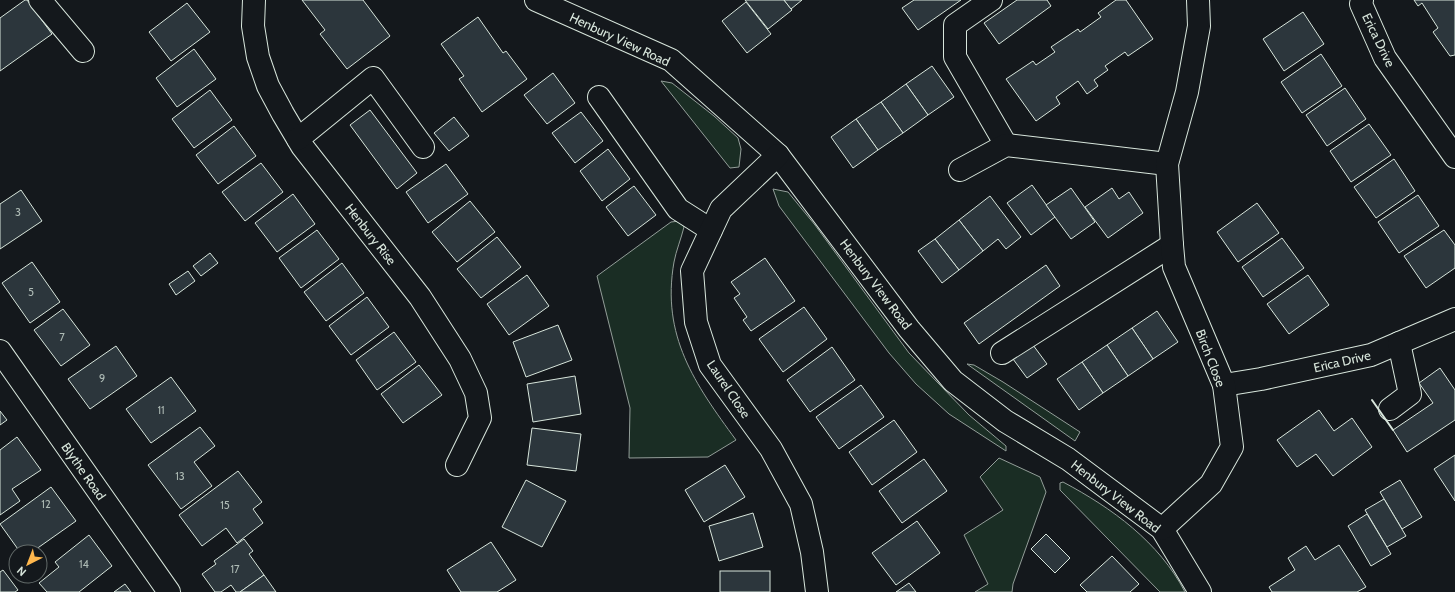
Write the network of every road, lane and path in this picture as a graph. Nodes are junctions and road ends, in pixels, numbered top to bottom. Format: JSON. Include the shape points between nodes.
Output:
{"nodes":[{"id":1,"x":40,"y":0,"type":"edge"},
{"id":2,"x":254,"y":0,"type":"edge"},
{"id":3,"x":536,"y":0,"type":"edge"},
{"id":4,"x":991,"y":0,"type":"edge"},
{"id":5,"x":1198,"y":0,"type":"edge"},
{"id":6,"x":1362,"y":0,"type":"edge"},
{"id":7,"x":83,"y":51,"type":"dead end"},
{"id":8,"x":600,"y":98,"type":"dead end"},
{"id":9,"x":298,"y":139,"type":"junction"},
{"id":10,"x":1006,"y":145,"type":"junction"},
{"id":11,"x":423,"y":147,"type":"dead end"},
{"id":12,"x":778,"y":154,"type":"junction"},
{"id":13,"x":1455,"y":157,"type":"edge"},
{"id":14,"x":1167,"y":164,"type":"junction"},
{"id":15,"x":960,"y":170,"type":"dead end"},
{"id":16,"x":711,"y":230,"type":"junction"},
{"id":17,"x":1172,"y":246,"type":"junction"},
{"id":18,"x":1455,"y":319,"type":"edge"},
{"id":19,"x":1400,"y":343,"type":"junction"},
{"id":20,"x":0,"y":351,"type":"edge"},
{"id":21,"x":1002,"y":354,"type":"dead end"},
{"id":22,"x":1224,"y":385,"type":"junction"},
{"id":23,"x":1390,"y":408,"type":"dead end"},
{"id":24,"x":457,"y":465,"type":"dead end"},
{"id":25,"x":1162,"y":529,"type":"junction"},
{"id":26,"x":169,"y":592,"type":"edge"},
{"id":27,"x":817,"y":592,"type":"edge"},
{"id":28,"x":1200,"y":592,"type":"edge"}],
"edges":[{"from":1,"to":7,"type":"street"},
{"from":2,"to":9,"type":"street","name":"Henbury Rise","via":[[253,26],[258,58],[268,86]]},
{"from":3,"to":12,"type":"street","name":"Henbury View Road","via":[[671,60]]},
{"from":4,"to":10,"type":"street","via":[[955,25],[955,57]]},
{"from":5,"to":14,"type":"street","name":"Birch Close","via":[[1200,26],[1187,92]]},
{"from":6,"to":13,"type":"street","name":"Erica Drive","via":[[1361,4],[1385,58]]},
{"from":8,"to":16,"type":"street","via":[[678,209]]},
{"from":9,"to":11,"type":"street","via":[[373,78]]},
{"from":9,"to":24,"type":"street","name":"Henbury Rise","via":[[420,297],[460,359],[476,393],[480,418]]},
{"from":10,"to":14,"type":"street"},
{"from":10,"to":15,"type":"street"},
{"from":12,"to":16,"type":"street","name":"Laurel Close","via":[[721,209]]},
{"from":12,"to":25,"type":"street","name":"Henbury View Road","via":[[909,329],[953,380],[1005,421],[1068,459]]},
{"from":14,"to":17,"type":"street","name":"Birch Close"},
{"from":16,"to":27,"type":"street","name":"Laurel Close","via":[[692,271],[696,322],[710,365],[771,449],[801,504],[812,552]]},
{"from":17,"to":21,"type":"street"},
{"from":17,"to":22,"type":"street","name":"Birch Close","via":[[1174,267]]},
{"from":18,"to":19,"type":"street","name":"Erica Drive"},
{"from":19,"to":22,"type":"street","name":"Erica Drive","via":[[1371,355]]},
{"from":19,"to":23,"type":"street","via":[[1410,394]]},
{"from":20,"to":26,"type":"street","name":"Blythe Road"},
{"from":22,"to":25,"type":"street","name":"Birch Close","via":[[1232,447],[1210,484]]},
{"from":25,"to":28,"type":"street","name":"Henbury View Road"}]}
